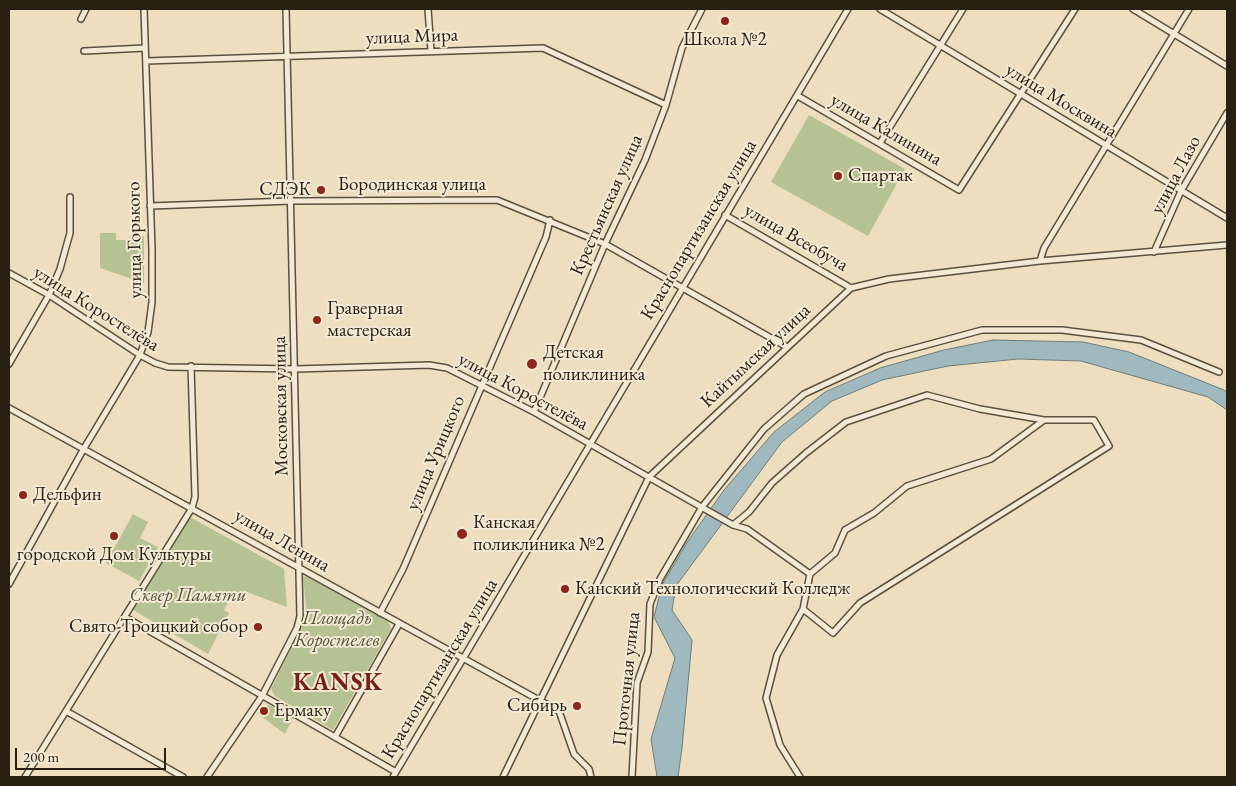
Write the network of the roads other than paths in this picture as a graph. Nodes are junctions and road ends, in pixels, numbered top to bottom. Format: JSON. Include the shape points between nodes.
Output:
{"nodes":[{"id":1,"x":86,"y":9,"type":"edge"},
{"id":2,"x":144,"y":9,"type":"edge"},
{"id":3,"x":286,"y":9,"type":"edge"},
{"id":4,"x":428,"y":9,"type":"edge"},
{"id":5,"x":702,"y":9,"type":"edge"},
{"id":6,"x":848,"y":9,"type":"edge"},
{"id":7,"x":880,"y":9,"type":"edge"},
{"id":8,"x":963,"y":9,"type":"edge"},
{"id":9,"x":1075,"y":9,"type":"edge"},
{"id":10,"x":1133,"y":9,"type":"edge"},
{"id":11,"x":1189,"y":9,"type":"edge"},
{"id":12,"x":81,"y":19,"type":"dead end"},
{"id":13,"x":1174,"y":33,"type":"junction"},
{"id":14,"x":941,"y":45,"type":"junction"},
{"id":15,"x":145,"y":48,"type":"junction"},
{"id":16,"x":84,"y":50,"type":"dead end"},
{"id":17,"x":431,"y":51,"type":"junction"},
{"id":18,"x":287,"y":55,"type":"junction"},
{"id":19,"x":146,"y":61,"type":"junction"},
{"id":20,"x":1227,"y":66,"type":"edge"},
{"id":21,"x":1020,"y":94,"type":"junction"},
{"id":22,"x":798,"y":96,"type":"junction"},
{"id":23,"x":666,"y":105,"type":"junction"},
{"id":24,"x":1227,"y":113,"type":"edge"},
{"id":25,"x":880,"y":143,"type":"junction"},
{"id":26,"x":1106,"y":146,"type":"junction"},
{"id":27,"x":1181,"y":191,"type":"junction"},
{"id":28,"x":70,"y":197,"type":"dead end"},
{"id":29,"x":291,"y":202,"type":"junction"},
{"id":30,"x":150,"y":206,"type":"junction"},
{"id":31,"x":725,"y":215,"type":"junction"},
{"id":32,"x":1227,"y":218,"type":"edge"},
{"id":33,"x":550,"y":220,"type":"junction"},
{"id":34,"x":605,"y":244,"type":"junction"},
{"id":35,"x":1227,"y":245,"type":"edge"},
{"id":36,"x":1154,"y":252,"type":"junction"},
{"id":37,"x":1040,"y":260,"type":"junction"},
{"id":38,"x":9,"y":274,"type":"edge"},
{"id":39,"x":681,"y":287,"type":"junction"},
{"id":40,"x":851,"y":288,"type":"junction"},
{"id":41,"x":49,"y":295,"type":"junction"},
{"id":42,"x":787,"y":347,"type":"junction"},
{"id":43,"x":140,"y":355,"type":"junction"},
{"id":44,"x":9,"y":364,"type":"edge"},
{"id":45,"x":191,"y":366,"type":"junction"},
{"id":46,"x":296,"y":369,"type":"junction"},
{"id":47,"x":1219,"y":372,"type":"dead end"},
{"id":48,"x":481,"y":385,"type":"junction"},
{"id":49,"x":9,"y":408,"type":"edge"},
{"id":50,"x":534,"y":412,"type":"junction"},
{"id":51,"x":1044,"y":420,"type":"junction"},
{"id":52,"x":590,"y":444,"type":"junction"},
{"id":53,"x":84,"y":450,"type":"junction"},
{"id":54,"x":649,"y":477,"type":"junction"},
{"id":55,"x":192,"y":508,"type":"junction"},
{"id":56,"x":702,"y":508,"type":"junction"},
{"id":57,"x":733,"y":525,"type":"junction"},
{"id":58,"x":299,"y":569,"type":"junction"},
{"id":59,"x":810,"y":574,"type":"junction"},
{"id":60,"x":9,"y":584,"type":"edge"},
{"id":61,"x":803,"y":609,"type":"junction"},
{"id":62,"x":380,"y":614,"type":"junction"},
{"id":63,"x":124,"y":617,"type":"junction"},
{"id":64,"x":399,"y":624,"type":"junction"},
{"id":65,"x":463,"y":659,"type":"junction"},
{"id":66,"x":262,"y":696,"type":"junction"},
{"id":67,"x":540,"y":702,"type":"junction"},
{"id":68,"x":66,"y":712,"type":"junction"},
{"id":69,"x":335,"y":737,"type":"junction"},
{"id":70,"x":394,"y":775,"type":"edge"},
{"id":71,"x":25,"y":777,"type":"edge"},
{"id":72,"x":183,"y":777,"type":"edge"},
{"id":73,"x":207,"y":777,"type":"edge"},
{"id":74,"x":503,"y":777,"type":"edge"},
{"id":75,"x":591,"y":777,"type":"edge"},
{"id":76,"x":632,"y":777,"type":"edge"},
{"id":77,"x":800,"y":777,"type":"edge"}],
"edges":[{"from":1,"to":12,"type":"street"},
{"from":2,"to":15,"type":"street","name":"улица Горького"},
{"from":3,"to":18,"type":"street","name":"Московская улица"},
{"from":4,"to":17,"type":"street"},
{"from":5,"to":23,"type":"street","name":"Крестьянская улица","via":[[682,48]]},
{"from":6,"to":22,"type":"street","name":"Краснопартизанская улица"},
{"from":7,"to":14,"type":"street","name":"улица Москвина"},
{"from":8,"to":14,"type":"street"},
{"from":9,"to":21,"type":"street"},
{"from":10,"to":13,"type":"street"},
{"from":11,"to":13,"type":"street"},
{"from":13,"to":20,"type":"street"},
{"from":13,"to":26,"type":"street"},
{"from":14,"to":21,"type":"street","name":"улица Москвина"},
{"from":14,"to":25,"type":"street"},
{"from":15,"to":16,"type":"street"},
{"from":15,"to":19,"type":"street","name":"улица Горького"},
{"from":17,"to":18,"type":"street","name":"улица Мира"},
{"from":17,"to":23,"type":"street","name":"улица Мира","via":[[543,48]]},
{"from":18,"to":19,"type":"street","name":"улица Мира"},
{"from":18,"to":29,"type":"street","name":"Московская улица"},
{"from":19,"to":30,"type":"street","name":"улица Горького"},
{"from":21,"to":25,"type":"street","name":"улица Калинина","via":[[959,190]]},
{"from":21,"to":26,"type":"street","name":"улица Москвина"},
{"from":22,"to":25,"type":"street","name":"улица Калинина"},
{"from":22,"to":31,"type":"street","name":"Краснопартизанская улица"},
{"from":23,"to":34,"type":"street","name":"Крестьянская улица","via":[[645,160]]},
{"from":24,"to":27,"type":"street","name":"улица Лазо"},
{"from":26,"to":27,"type":"street","name":"улица Москвина"},
{"from":26,"to":37,"type":"street","via":[[1044,248]]},
{"from":27,"to":32,"type":"street","name":"улица Москвина"},
{"from":27,"to":36,"type":"street","name":"улица Лазо"},
{"from":28,"to":41,"type":"street","via":[[67,248]]},
{"from":29,"to":30,"type":"street","name":"Бородинская улица"},
{"from":29,"to":33,"type":"street","name":"Бородинская улица","via":[[497,200]]},
{"from":29,"to":46,"type":"street","name":"Московская улица"},
{"from":30,"to":43,"type":"street","name":"улица Горького","via":[[152,302],[148,332]]},
{"from":31,"to":39,"type":"street","name":"Краснопартизанская улица"},
{"from":31,"to":40,"type":"street","name":"улица Всеобуча"},
{"from":33,"to":34,"type":"street","name":"Бородинская улица"},
{"from":33,"to":48,"type":"street","name":"улица Урицкого","via":[[546,238]]},
{"from":34,"to":39,"type":"street","name":"Бородинская улица"},
{"from":34,"to":50,"type":"street","name":"Крестьянская улица"},
{"from":35,"to":36,"type":"street","name":"Кайтымская улица"},
{"from":36,"to":37,"type":"street","name":"Кайтымская улица"},
{"from":37,"to":40,"type":"street","name":"Кайтымская улица","via":[[889,279]]},
{"from":38,"to":41,"type":"street","name":"улица Коростелёва"},
{"from":39,"to":42,"type":"street","name":"Бородинская улица"},
{"from":39,"to":52,"type":"street","name":"Краснопартизанская улица"},
{"from":40,"to":42,"type":"street","name":"Кайтымская улица"},
{"from":41,"to":43,"type":"street","name":"улица Коростелёва"},
{"from":41,"to":44,"type":"street"},
{"from":42,"to":54,"type":"street","name":"Кайтымская улица"},
{"from":43,"to":45,"type":"street","name":"улица Коростелёва","via":[[168,367]]},
{"from":43,"to":53,"type":"street","name":"улица Горького"},
{"from":45,"to":46,"type":"street","name":"улица Коростелёва"},
{"from":45,"to":55,"type":"street","via":[[195,497]]},
{"from":46,"to":48,"type":"street","name":"улица Коростелёва","via":[[436,366]]},
{"from":46,"to":58,"type":"street","name":"Московская улица"},
{"from":47,"to":56,"type":"street","name":"Проточная улица","via":[[1140,340],[1062,330],[982,330],[886,356],[804,394],[764,429]]},
{"from":48,"to":50,"type":"street","name":"улица Коростелёва"},
{"from":48,"to":62,"type":"street","name":"улица Урицкого","via":[[403,569]]},
{"from":49,"to":53,"type":"street","name":"улица Ленина"},
{"from":50,"to":52,"type":"street","name":"улица Коростелёва"},
{"from":51,"to":57,"type":"street","via":[[980,409],[927,395],[846,422],[772,483],[749,512]]},
{"from":51,"to":59,"type":"street","via":[[992,459],[907,486],[874,513],[845,530],[835,553]]},
{"from":51,"to":61,"type":"street","via":[[1094,420],[1109,446],[860,603],[833,634]]},
{"from":52,"to":54,"type":"street","name":"улица Коростелёва"},
{"from":52,"to":65,"type":"street","name":"Краснопартизанская улица"},
{"from":53,"to":55,"type":"street","name":"улица Ленина"},
{"from":53,"to":60,"type":"street","name":"улица Горького"},
{"from":54,"to":56,"type":"street","name":"улица Коростелёва"},
{"from":54,"to":67,"type":"street","name":"Кайтымская улица"},
{"from":55,"to":58,"type":"street","name":"улица Ленина"},
{"from":55,"to":63,"type":"street"},
{"from":56,"to":57,"type":"street","name":"улица Коростелёва"},
{"from":56,"to":76,"type":"street","name":"Проточная улица","via":[[660,579],[650,604],[648,652],[637,682]]},
{"from":57,"to":59,"type":"street","name":"улица Коростелёва","via":[[747,529]]},
{"from":58,"to":62,"type":"street","name":"улица Ленина"},
{"from":58,"to":66,"type":"street","name":"Московская улица","via":[[300,616],[297,628]]},
{"from":59,"to":61,"type":"street"},
{"from":61,"to":77,"type":"street","via":[[777,655],[766,698],[780,745]]},
{"from":62,"to":64,"type":"street","name":"улица Ленина"},
{"from":63,"to":66,"type":"street"},
{"from":63,"to":68,"type":"street"},
{"from":64,"to":65,"type":"street","name":"улица Ленина"},
{"from":64,"to":69,"type":"street"},
{"from":65,"to":67,"type":"street","name":"улица Ленина"},
{"from":65,"to":70,"type":"street","name":"Краснопартизанская улица"},
{"from":66,"to":69,"type":"street"},
{"from":66,"to":73,"type":"street","name":"Московская улица"},
{"from":67,"to":74,"type":"street","name":"Кайтымская улица"},
{"from":67,"to":75,"type":"street","name":"улица Ленина","via":[[559,711],[574,754],[589,769]]},
{"from":68,"to":71,"type":"street"},
{"from":68,"to":72,"type":"street"},
{"from":69,"to":70,"type":"street"}]}
